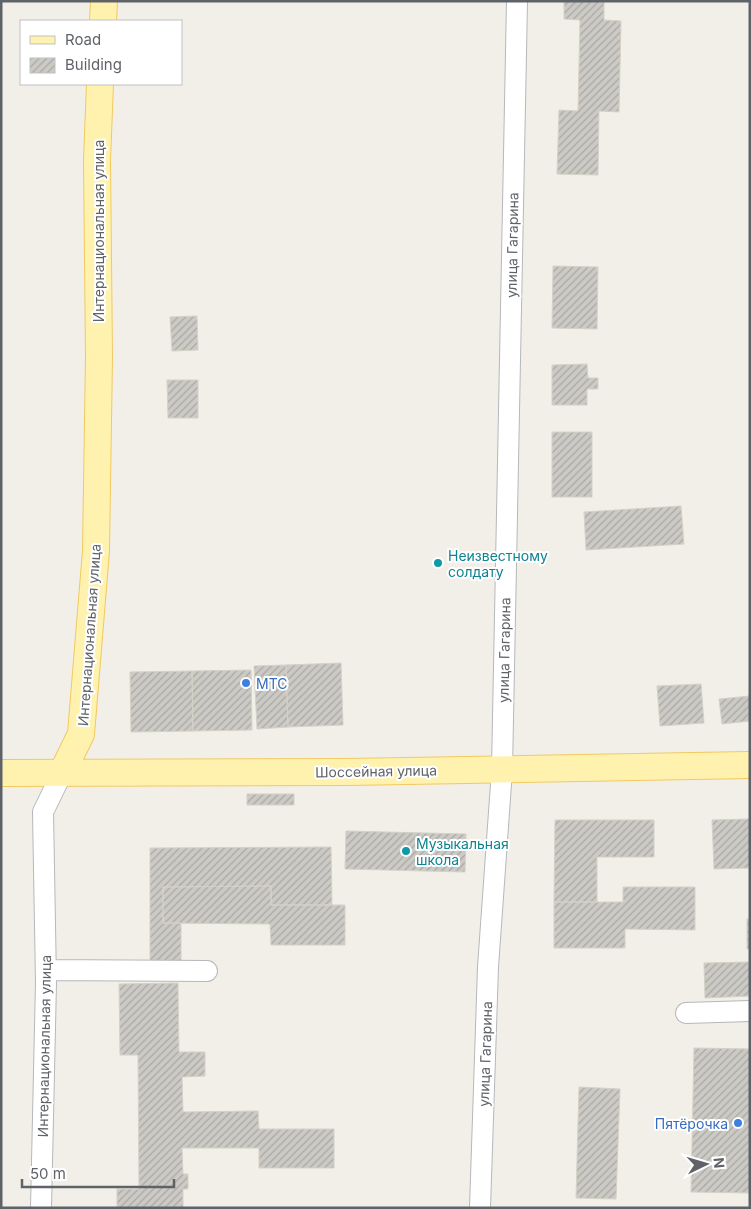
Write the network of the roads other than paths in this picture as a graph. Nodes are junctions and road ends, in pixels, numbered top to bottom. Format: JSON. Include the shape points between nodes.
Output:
{"nodes":[{"id":1,"x":104,"y":1,"type":"edge"},
{"id":2,"x":517,"y":1,"type":"edge"},
{"id":3,"x":103,"y":20,"type":"edge"},
{"id":4,"x":100,"y":85,"type":"edge"},
{"id":5,"x":750,"y":765,"type":"edge"},
{"id":6,"x":502,"y":770,"type":"junction"},
{"id":7,"x":1,"y":773,"type":"edge"},
{"id":8,"x":62,"y":773,"type":"junction"},
{"id":9,"x":46,"y":970,"type":"junction"},
{"id":10,"x":207,"y":971,"type":"dead end"},
{"id":11,"x":750,"y":1011,"type":"edge"},
{"id":12,"x":686,"y":1013,"type":"dead end"},
{"id":13,"x":41,"y":1208,"type":"edge"},
{"id":14,"x":480,"y":1208,"type":"edge"}],
"edges":[{"from":1,"to":3,"type":"main road"},
{"from":2,"to":6,"type":"street","name":"улица Гагарина"},
{"from":4,"to":8,"type":"main road","name":"Интернациональная улица","via":[[96,551],[81,734]]},
{"from":5,"to":6,"type":"main road","name":"Шоссейная улица"},
{"from":6,"to":8,"type":"main road","name":"Шоссейная улица"},
{"from":6,"to":14,"type":"street","name":"улица Гагарина","via":[[488,967]]},
{"from":7,"to":8,"type":"main road","name":"Шоссейная улица"},
{"from":8,"to":9,"type":"street","name":"Интернациональная улица","via":[[43,812]]},
{"from":9,"to":10,"type":"street"},
{"from":9,"to":13,"type":"street","name":"Интернациональная улица"},
{"from":11,"to":12,"type":"street"}]}
